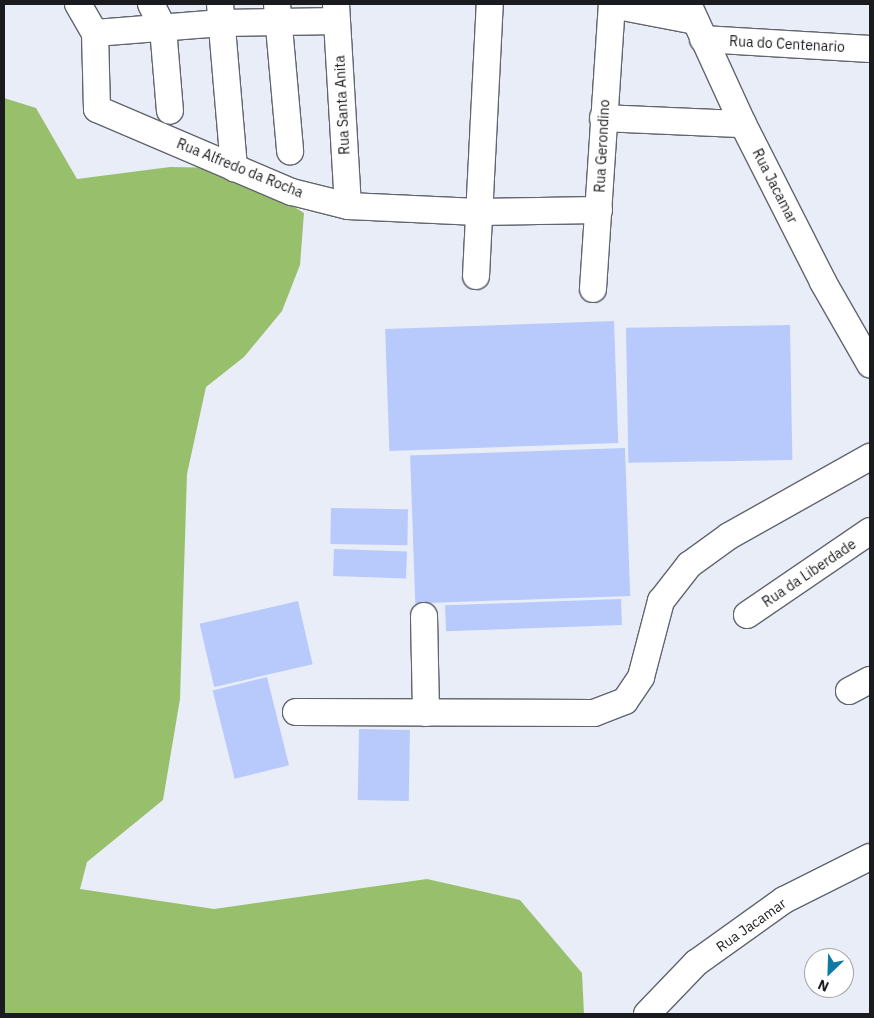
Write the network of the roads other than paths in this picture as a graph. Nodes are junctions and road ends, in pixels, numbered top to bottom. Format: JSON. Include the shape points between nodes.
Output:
{"nodes":[{"id":1,"x":78,"y":4,"type":"edge"},
{"id":2,"x":151,"y":4,"type":"edge"},
{"id":3,"x":490,"y":4,"type":"edge"},
{"id":4,"x":612,"y":4,"type":"edge"},
{"id":5,"x":336,"y":12,"type":"edge"},
{"id":6,"x":277,"y":13,"type":"edge"},
{"id":7,"x":221,"y":14,"type":"edge"},
{"id":8,"x":696,"y":21,"type":"edge"},
{"id":9,"x":162,"y":28,"type":"junction"},
{"id":10,"x":95,"y":33,"type":"junction"},
{"id":11,"x":870,"y":49,"type":"edge"},
{"id":12,"x":170,"y":111,"type":"dead end"},
{"id":13,"x":603,"y":118,"type":"junction"},
{"id":14,"x":743,"y":124,"type":"junction"},
{"id":15,"x":290,"y":151,"type":"dead end"},
{"id":16,"x":234,"y":168,"type":"junction"},
{"id":17,"x":348,"y":206,"type":"junction"},
{"id":18,"x":599,"y":210,"type":"junction"},
{"id":19,"x":478,"y":212,"type":"junction"},
{"id":20,"x":476,"y":276,"type":"dead end"},
{"id":21,"x":593,"y":289,"type":"dead end"},
{"id":22,"x":870,"y":364,"type":"edge"},
{"id":23,"x":870,"y":456,"type":"edge"},
{"id":24,"x":870,"y":531,"type":"edge"},
{"id":25,"x":747,"y":615,"type":"dead end"},
{"id":26,"x":424,"y":616,"type":"dead end"},
{"id":27,"x":296,"y":712,"type":"dead end"},
{"id":28,"x":426,"y":713,"type":"junction"},
{"id":29,"x":870,"y":857,"type":"edge"},
{"id":30,"x":647,"y":1014,"type":"edge"}],
"edges":[{"from":1,"to":10,"type":"street"},
{"from":2,"to":9,"type":"street"},
{"from":3,"to":19,"type":"street"},
{"from":4,"to":8,"type":"street","name":"Rua do Centenario"},
{"from":4,"to":13,"type":"street","name":"Rua Gerondino"},
{"from":5,"to":6,"type":"street"},
{"from":5,"to":17,"type":"street","name":"Rua Santa Anita"},
{"from":6,"to":7,"type":"street"},
{"from":6,"to":15,"type":"street"},
{"from":7,"to":9,"type":"street"},
{"from":7,"to":16,"type":"street"},
{"from":8,"to":11,"type":"street","name":"Rua do Centenario"},
{"from":8,"to":14,"type":"street","name":"Rua Jacamar"},
{"from":9,"to":10,"type":"street"},
{"from":9,"to":12,"type":"street"},
{"from":10,"to":16,"type":"street","name":"Rua Alfredo da Rocha","via":[[97,109]]},
{"from":13,"to":14,"type":"street"},
{"from":13,"to":18,"type":"street","name":"Rua Gerondino"},
{"from":14,"to":22,"type":"street","name":"Rua Jacamar"},
{"from":16,"to":17,"type":"street","name":"Rua Alfredo da Rocha","via":[[292,192]]},
{"from":17,"to":19,"type":"street","name":"Rua Alfredo da Rocha"},
{"from":18,"to":19,"type":"street","name":"Rua Alfredo da Rocha"},
{"from":18,"to":21,"type":"street","name":"Rua Gerondino"},
{"from":19,"to":20,"type":"street"},
{"from":23,"to":28,"type":"street","via":[[729,536],[689,565],[661,601],[641,677],[625,701],[594,713]]},
{"from":24,"to":25,"type":"street","name":"Rua da Liberdade"},
{"from":26,"to":28,"type":"street"},
{"from":27,"to":28,"type":"street"},
{"from":29,"to":30,"type":"street","name":"Rua Jacamar","via":[[784,900],[696,963]]}]}
